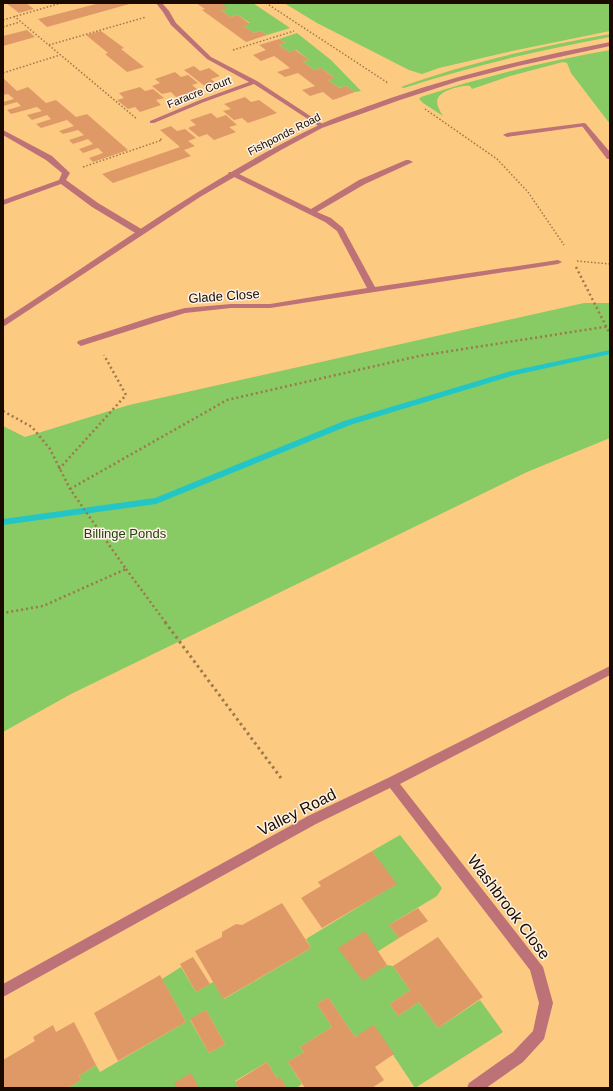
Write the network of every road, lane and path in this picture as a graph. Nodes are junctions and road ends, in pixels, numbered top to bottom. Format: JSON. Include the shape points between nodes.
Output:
{"nodes":[{"id":1,"x":60,"y":3,"type":"edge"},
{"id":2,"x":159,"y":3,"type":"edge"},
{"id":3,"x":266,"y":3,"type":"edge"},
{"id":4,"x":166,"y":11,"type":"junction"},
{"id":5,"x":14,"y":16,"type":"junction"},
{"id":6,"x":3,"y":20,"type":"edge"},
{"id":7,"x":20,"y":22,"type":"junction"},
{"id":8,"x":4,"y":26,"type":"edge"},
{"id":9,"x":294,"y":31,"type":"dead end"},
{"id":10,"x":610,"y":44,"type":"edge"},
{"id":11,"x":49,"y":45,"type":"junction"},
{"id":12,"x":60,"y":55,"type":"junction"},
{"id":13,"x":210,"y":58,"type":"junction"},
{"id":14,"x":3,"y":72,"type":"edge"},
{"id":15,"x":255,"y":82,"type":"junction"},
{"id":16,"x":388,"y":83,"type":"dead end"},
{"id":17,"x":425,"y":109,"type":"dead end"},
{"id":18,"x":138,"y":120,"type":"dead end"},
{"id":19,"x":152,"y":122,"type":"dead end"},
{"id":20,"x":322,"y":126,"type":"junction"},
{"id":21,"x":3,"y":132,"type":"edge"},
{"id":22,"x":156,"y":135,"type":"dead end"},
{"id":23,"x":506,"y":135,"type":"dead end"},
{"id":24,"x":610,"y":157,"type":"edge"},
{"id":25,"x":409,"y":162,"type":"dead end"},
{"id":26,"x":66,"y":173,"type":"junction"},
{"id":27,"x":232,"y":174,"type":"junction"},
{"id":28,"x":62,"y":181,"type":"junction"},
{"id":29,"x":3,"y":203,"type":"edge"},
{"id":30,"x":312,"y":212,"type":"junction"},
{"id":31,"x":140,"y":232,"type":"junction"},
{"id":32,"x":566,"y":249,"type":"dead end"},
{"id":33,"x":572,"y":260,"type":"dead end"},
{"id":34,"x":558,"y":262,"type":"dead end"},
{"id":35,"x":610,"y":264,"type":"edge"},
{"id":36,"x":576,"y":267,"type":"dead end"},
{"id":37,"x":372,"y":290,"type":"junction"},
{"id":38,"x":3,"y":324,"type":"edge"},
{"id":39,"x":606,"y":326,"type":"junction"},
{"id":40,"x":610,"y":326,"type":"edge"},
{"id":41,"x":610,"y":334,"type":"edge"},
{"id":42,"x":95,"y":339,"type":"junction"},
{"id":43,"x":81,"y":343,"type":"dead end"},
{"id":44,"x":3,"y":411,"type":"edge"},
{"id":45,"x":59,"y":469,"type":"junction"},
{"id":46,"x":70,"y":489,"type":"junction"},
{"id":47,"x":126,"y":569,"type":"junction"},
{"id":48,"x":3,"y":613,"type":"edge"},
{"id":49,"x":610,"y":670,"type":"edge"},
{"id":50,"x":281,"y":778,"type":"dead end"},
{"id":51,"x":392,"y":782,"type":"junction"},
{"id":52,"x":3,"y":991,"type":"edge"},
{"id":53,"x":474,"y":1088,"type":"edge"}],
"edges":[{"from":1,"to":5,"type":"path"},
{"from":2,"to":4,"type":"street","name":"Faracre Court"},
{"from":3,"to":16,"type":"path"},
{"from":4,"to":11,"type":"path"},
{"from":4,"to":13,"type":"street","name":"Faracre Court","via":[[173,24]]},
{"from":5,"to":6,"type":"path"},
{"from":5,"to":7,"type":"path"},
{"from":7,"to":8,"type":"path"},
{"from":7,"to":11,"type":"path"},
{"from":9,"to":13,"type":"path"},
{"from":10,"to":20,"type":"street","name":"Fishponds Road","via":[[469,75],[405,95]]},
{"from":11,"to":12,"type":"path"},
{"from":12,"to":14,"type":"path"},
{"from":12,"to":18,"type":"path"},
{"from":13,"to":15,"type":"street","name":"Faracre Court"},
{"from":15,"to":19,"type":"street","name":"Faracre Court","via":[[202,100]]},
{"from":15,"to":20,"type":"street","name":"Faracre Court"},
{"from":17,"to":32,"type":"path","via":[[502,164],[528,192]]},
{"from":20,"to":27,"type":"street","name":"Fishponds Road"},
{"from":21,"to":26,"type":"street","via":[[49,158]]},
{"from":22,"to":26,"type":"path","via":[[162,140]]},
{"from":23,"to":24,"type":"street","via":[[584,125]]},
{"from":25,"to":30,"type":"street","via":[[362,182]]},
{"from":26,"to":28,"type":"street"},
{"from":27,"to":30,"type":"street"},
{"from":27,"to":31,"type":"street","name":"Fishponds Road"},
{"from":28,"to":29,"type":"street"},
{"from":28,"to":31,"type":"street"},
{"from":30,"to":37,"type":"street","via":[[340,230]]},
{"from":31,"to":38,"type":"street","name":"Fishponds Road","via":[[47,297]]},
{"from":33,"to":35,"type":"path"},
{"from":34,"to":37,"type":"street","name":"Glade Close"},
{"from":36,"to":39,"type":"path"},
{"from":37,"to":42,"type":"street","name":"Glade Close","via":[[270,306],[231,306],[185,312],[158,318]]},
{"from":39,"to":40,"type":"path"},
{"from":39,"to":41,"type":"path"},
{"from":39,"to":46,"type":"path","via":[[419,356],[227,400]]},
{"from":42,"to":43,"type":"street","name":"Glade Close"},
{"from":42,"to":45,"type":"path","via":[[126,395]]},
{"from":44,"to":45,"type":"path","via":[[32,427],[50,449]]},
{"from":45,"to":46,"type":"path"},
{"from":46,"to":47,"type":"path"},
{"from":47,"to":48,"type":"path","via":[[43,606]]},
{"from":47,"to":50,"type":"path"},
{"from":49,"to":51,"type":"street","name":"Valley Road"},
{"from":51,"to":52,"type":"street","name":"Valley Road","via":[[312,820]]},
{"from":51,"to":53,"type":"street","name":"Washbrook Close","via":[[536,967],[546,1003],[539,1034],[518,1057]]}]}
